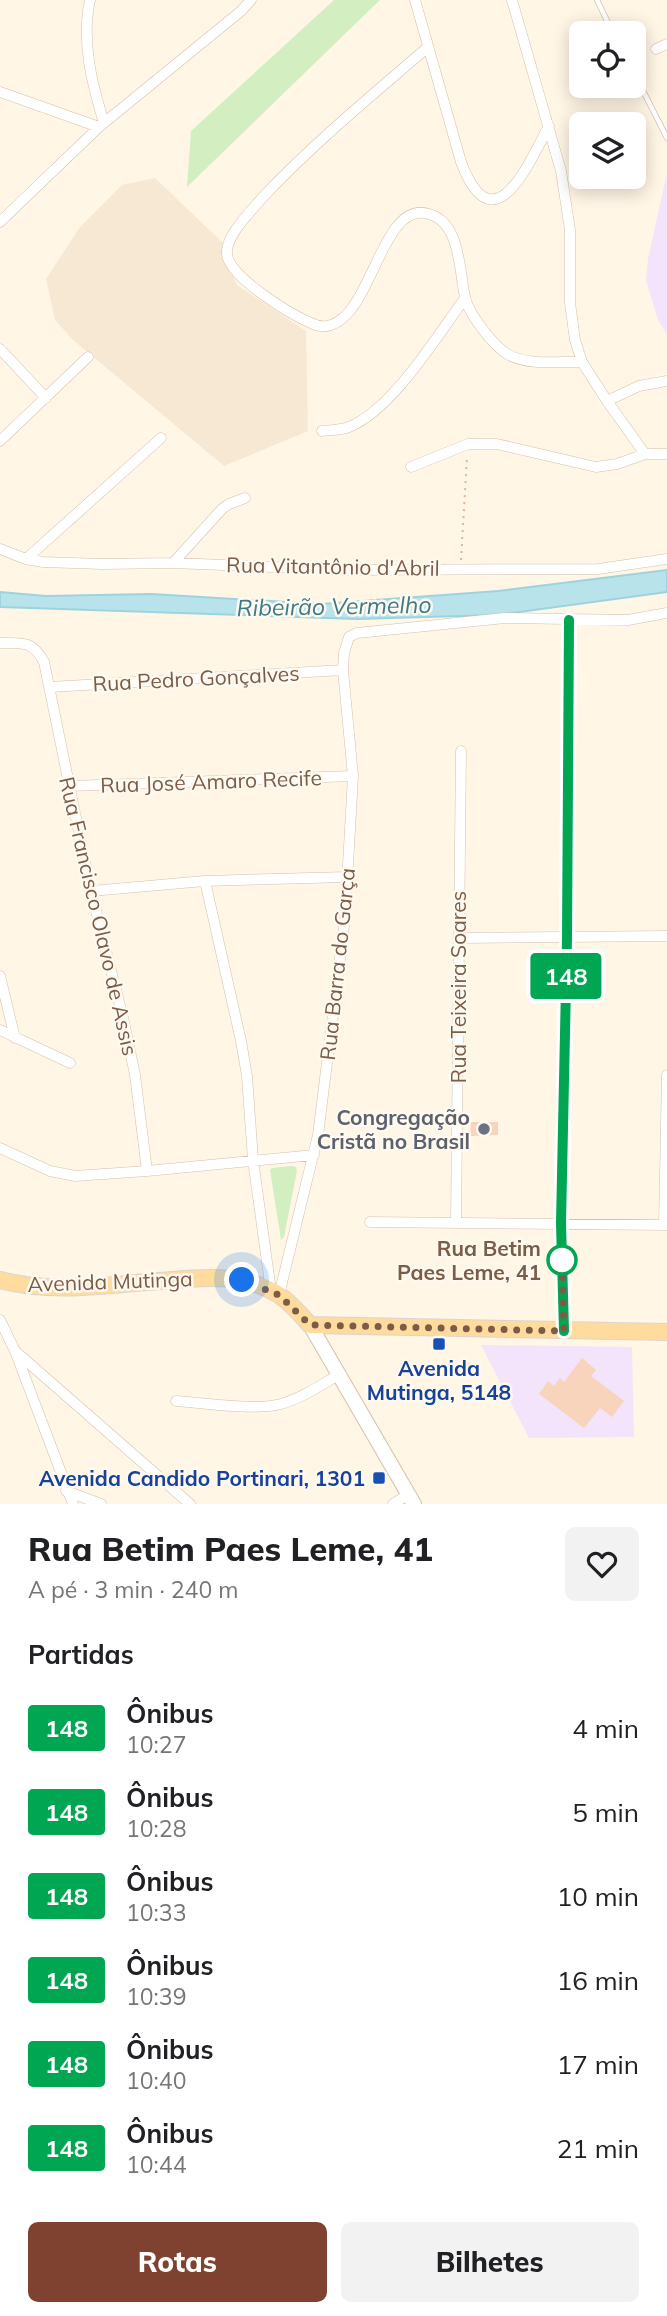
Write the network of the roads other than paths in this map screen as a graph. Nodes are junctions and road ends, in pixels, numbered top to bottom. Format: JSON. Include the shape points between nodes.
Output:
{"nodes":[{"id":1,"x":90,"y":0,"type":"edge"},
{"id":2,"x":250,"y":0,"type":"edge"},
{"id":3,"x":415,"y":0,"type":"edge"},
{"id":4,"x":512,"y":0,"type":"edge"},
{"id":5,"x":597,"y":0,"type":"edge"},
{"id":6,"x":607,"y":21,"type":"edge"},
{"id":7,"x":667,"y":44,"type":"edge"},
{"id":8,"x":428,"y":47,"type":"junction"},
{"id":9,"x":656,"y":49,"type":"road end"},
{"id":10,"x":0,"y":92,"type":"edge"},
{"id":11,"x":646,"y":97,"type":"edge"},
{"id":12,"x":102,"y":125,"type":"junction"},
{"id":13,"x":549,"y":125,"type":"junction"},
{"id":14,"x":667,"y":138,"type":"edge"},
{"id":15,"x":0,"y":222,"type":"edge"},
{"id":16,"x":465,"y":298,"type":"junction"},
{"id":17,"x":0,"y":349,"type":"edge"},
{"id":18,"x":88,"y":357,"type":"dead end"},
{"id":19,"x":582,"y":362,"type":"junction"},
{"id":20,"x":667,"y":381,"type":"edge"},
{"id":21,"x":46,"y":398,"type":"junction"},
{"id":22,"x":607,"y":401,"type":"junction"},
{"id":23,"x":322,"y":431,"type":"dead end"},
{"id":24,"x":161,"y":438,"type":"dead end"},
{"id":25,"x":0,"y":441,"type":"edge"},
{"id":26,"x":645,"y":454,"type":"junction"},
{"id":27,"x":667,"y":454,"type":"edge"},
{"id":28,"x":411,"y":467,"type":"dead end"},
{"id":29,"x":245,"y":498,"type":"dead end"},
{"id":30,"x":0,"y":549,"type":"edge"},
{"id":31,"x":26,"y":559,"type":"junction"},
{"id":32,"x":667,"y":559,"type":"edge"},
{"id":33,"x":173,"y":563,"type":"junction"},
{"id":34,"x":667,"y":613,"type":"edge"},
{"id":35,"x":569,"y":620,"type":"junction"},
{"id":36,"x":0,"y":643,"type":"edge"},
{"id":37,"x":343,"y":670,"type":"junction"},
{"id":38,"x":50,"y":687,"type":"junction"},
{"id":39,"x":461,"y":751,"type":"dead end"},
{"id":40,"x":353,"y":776,"type":"junction"},
{"id":41,"x":69,"y":786,"type":"junction"},
{"id":42,"x":347,"y":877,"type":"junction"},
{"id":43,"x":205,"y":881,"type":"junction"},
{"id":44,"x":91,"y":891,"type":"junction"},
{"id":45,"x":667,"y":936,"type":"edge"},
{"id":46,"x":567,"y":938,"type":"junction"},
{"id":47,"x":458,"y":939,"type":"junction"},
{"id":48,"x":0,"y":976,"type":"edge"},
{"id":49,"x":0,"y":1030,"type":"edge"},
{"id":50,"x":15,"y":1038,"type":"junction"},
{"id":51,"x":69,"y":1063,"type":"dead end"},
{"id":52,"x":667,"y":1074,"type":"edge"},
{"id":53,"x":0,"y":1148,"type":"edge"},
{"id":54,"x":314,"y":1155,"type":"junction"},
{"id":55,"x":253,"y":1160,"type":"junction"},
{"id":56,"x":146,"y":1171,"type":"junction"},
{"id":57,"x":370,"y":1222,"type":"dead end"},
{"id":58,"x":456,"y":1223,"type":"junction"},
{"id":59,"x":561,"y":1223,"type":"junction"},
{"id":60,"x":666,"y":1225,"type":"edge"},
{"id":61,"x":0,"y":1280,"type":"edge"},
{"id":62,"x":275,"y":1293,"type":"junction"},
{"id":63,"x":0,"y":1320,"type":"edge"},
{"id":64,"x":310,"y":1325,"type":"junction"},
{"id":65,"x":564,"y":1331,"type":"junction"},
{"id":66,"x":667,"y":1332,"type":"edge"},
{"id":67,"x":15,"y":1351,"type":"junction"},
{"id":68,"x":341,"y":1374,"type":"junction"},
{"id":69,"x":176,"y":1401,"type":"dead end"},
{"id":70,"x":66,"y":1491,"type":"junction"},
{"id":71,"x":411,"y":1499,"type":"edge"},
{"id":72,"x":73,"y":1504,"type":"edge"},
{"id":73,"x":101,"y":1504,"type":"edge"},
{"id":74,"x":190,"y":1504,"type":"edge"},
{"id":75,"x":393,"y":1504,"type":"edge"}],
"edges":[{"from":1,"to":12,"type":"street","via":[[89,60]]},
{"from":2,"to":12,"type":"street"},
{"from":3,"to":8,"type":"street"},
{"from":4,"to":13,"type":"street"},
{"from":5,"to":6,"type":"lane"},
{"from":7,"to":9,"type":"street"},
{"from":8,"to":13,"type":"street","via":[[467,178],[475,190],[486,197],[509,193]]},
{"from":8,"to":16,"type":"street","via":[[295,164],[242,221],[227,255],[236,271],[271,299],[311,323],[328,326],[353,309],[402,218],[423,212],[443,220],[448,228]]},
{"from":10,"to":12,"type":"street"},
{"from":11,"to":14,"type":"lane"},
{"from":12,"to":15,"type":"street"},
{"from":13,"to":19,"type":"street","via":[[566,199],[572,323]]},
{"from":16,"to":19,"type":"street","via":[[484,330],[510,355],[525,360]]},
{"from":16,"to":23,"type":"street","via":[[380,406],[352,426]]},
{"from":17,"to":21,"type":"street"},
{"from":18,"to":21,"type":"street"},
{"from":19,"to":22,"type":"street"},
{"from":20,"to":22,"type":"street","via":[[639,386]]},
{"from":21,"to":25,"type":"street"},
{"from":22,"to":26,"type":"street"},
{"from":24,"to":31,"type":"street"},
{"from":26,"to":27,"type":"street"},
{"from":26,"to":28,"type":"street","via":[[596,467],[497,444],[468,444]]},
{"from":29,"to":33,"type":"street","via":[[222,509]]},
{"from":30,"to":31,"type":"street","name":"Rua Vitantônio d'Abril"},
{"from":31,"to":33,"type":"street","name":"Rua Vitantônio d'Abril"},
{"from":32,"to":33,"type":"street","name":"Rua Vitantônio d'Abril","via":[[598,569],[350,570]]},
{"from":34,"to":35,"type":"street","via":[[628,620]]},
{"from":35,"to":37,"type":"street","name":"Rua Barra do Garça","via":[[505,618],[357,634],[347,642]]},
{"from":35,"to":46,"type":"street"},
{"from":36,"to":38,"type":"street","name":"Rua Francisco Olavo de Assis","via":[[29,644],[38,651]]},
{"from":37,"to":38,"type":"street","name":"Rua Pedro Gonçalves"},
{"from":37,"to":40,"type":"street","name":"Rua Barra do Garça"},
{"from":38,"to":41,"type":"street","name":"Rua Francisco Olavo de Assis"},
{"from":39,"to":47,"type":"street","name":"Rua Teixeira Soares"},
{"from":40,"to":41,"type":"street","name":"Rua José Amaro Recife"},
{"from":40,"to":42,"type":"street","name":"Rua Barra do Garça"},
{"from":41,"to":44,"type":"street","name":"Rua Francisco Olavo de Assis"},
{"from":42,"to":43,"type":"street"},
{"from":42,"to":54,"type":"street","name":"Rua Barra do Garça"},
{"from":43,"to":44,"type":"street"},
{"from":43,"to":55,"type":"street","via":[[242,1041]]},
{"from":44,"to":56,"type":"street","name":"Rua Francisco Olavo de Assis","via":[[135,1075]]},
{"from":45,"to":46,"type":"street"},
{"from":46,"to":47,"type":"street"},
{"from":46,"to":59,"type":"street"},
{"from":47,"to":58,"type":"street","name":"Rua Teixeira Soares"},
{"from":48,"to":50,"type":"street"},
{"from":49,"to":50,"type":"street"},
{"from":50,"to":51,"type":"street"},
{"from":52,"to":60,"type":"street"},
{"from":53,"to":56,"type":"street","via":[[59,1174]]},
{"from":54,"to":55,"type":"street"},
{"from":54,"to":62,"type":"street","name":"Rua Barra do Garça"},
{"from":55,"to":56,"type":"street"},
{"from":55,"to":62,"type":"street"},
{"from":57,"to":58,"type":"street"},
{"from":58,"to":59,"type":"street"},
{"from":59,"to":60,"type":"street"},
{"from":59,"to":65,"type":"street"},
{"from":61,"to":62,"type":"main road","name":"Avenida Mutinga","via":[[49,1288],[220,1278],[242,1280]]},
{"from":62,"to":64,"type":"main road","name":"Avenida Mutinga"},
{"from":63,"to":67,"type":"street"},
{"from":64,"to":65,"type":"main road"},
{"from":64,"to":68,"type":"main road"},
{"from":65,"to":66,"type":"main road"},
{"from":67,"to":70,"type":"street"},
{"from":67,"to":74,"type":"street"},
{"from":68,"to":69,"type":"street","via":[[278,1405]]},
{"from":68,"to":71,"type":"main road"},
{"from":70,"to":72,"type":"street"},
{"from":70,"to":73,"type":"street"},
{"from":71,"to":75,"type":"street"}]}
